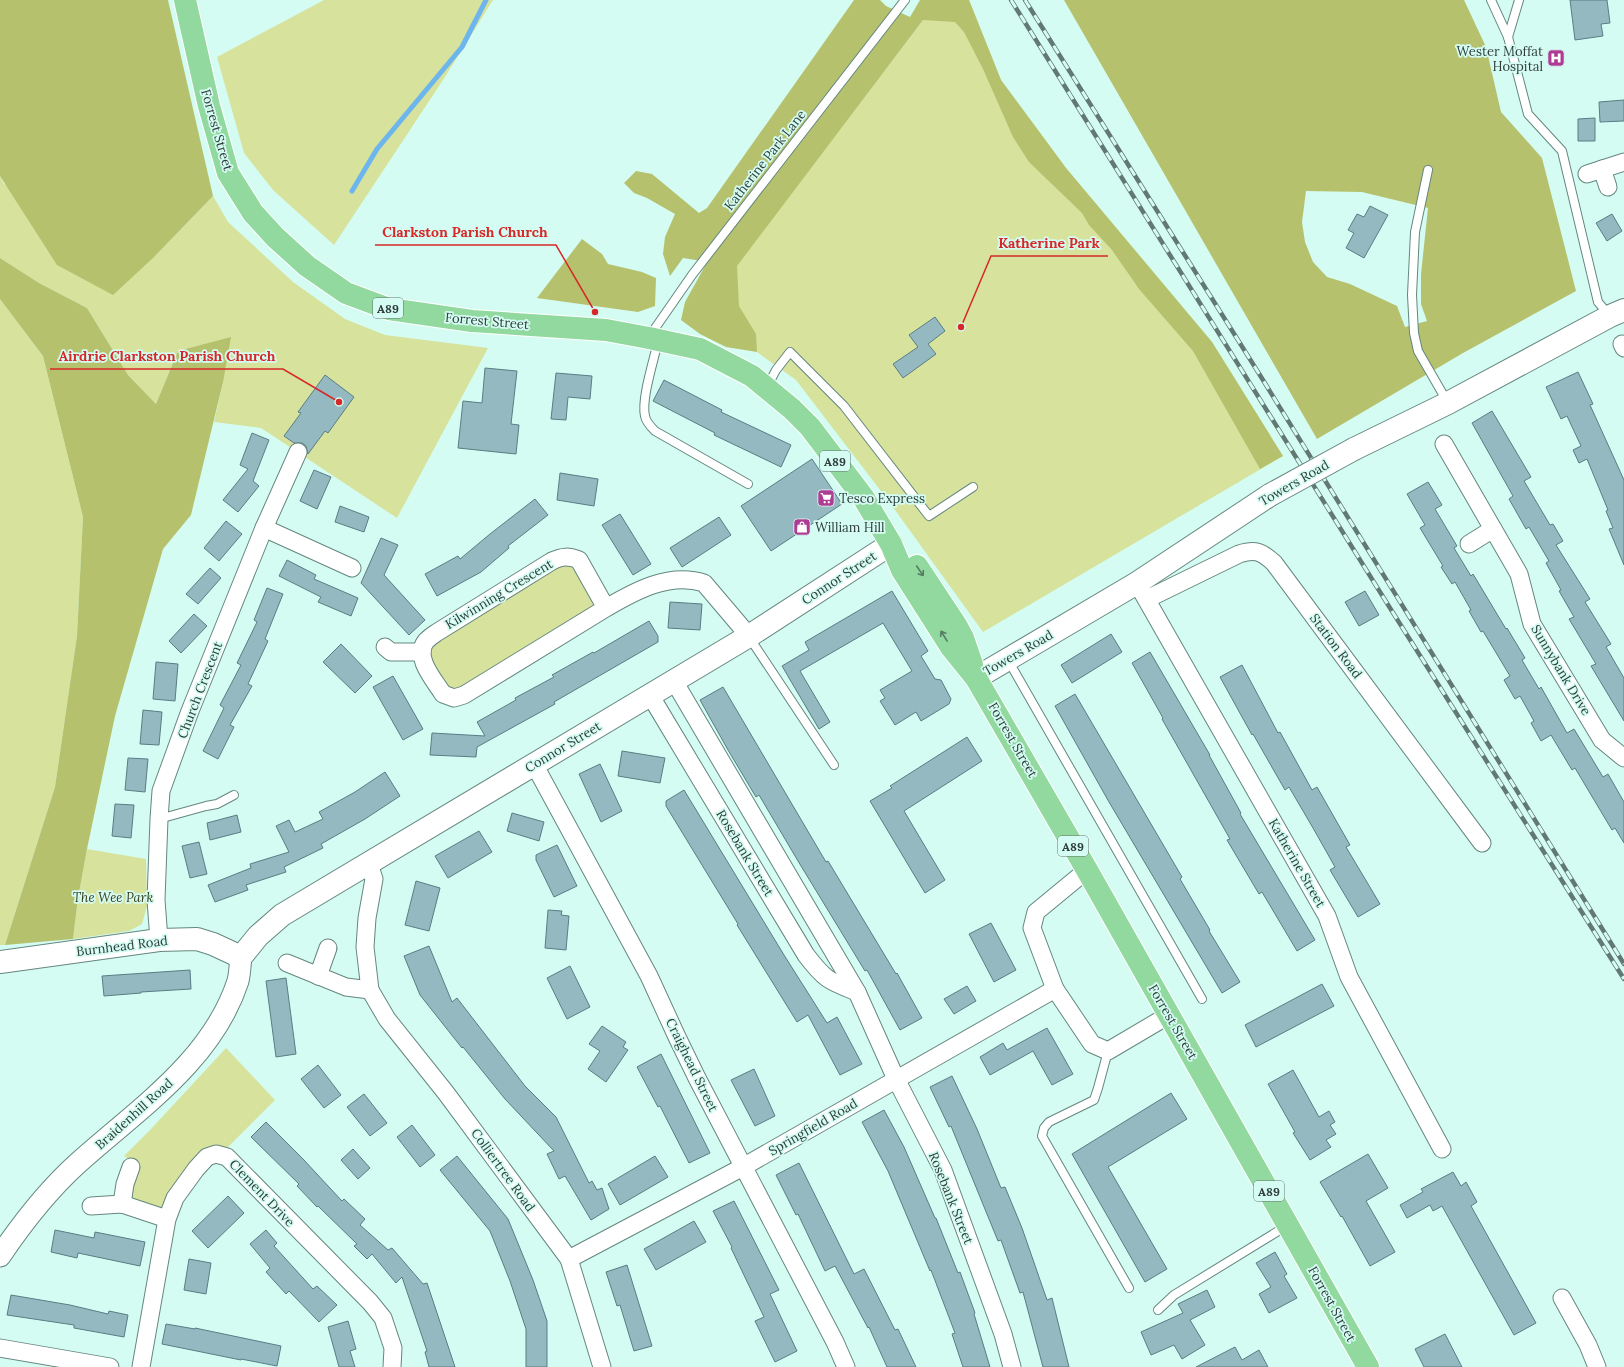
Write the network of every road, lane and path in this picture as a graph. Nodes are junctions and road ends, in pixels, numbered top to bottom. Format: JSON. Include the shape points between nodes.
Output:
{"nodes":[{"id":1,"x":186,"y":0,"type":"edge"},
{"id":2,"x":905,"y":0,"type":"edge"},
{"id":3,"x":1491,"y":0,"type":"edge"},
{"id":4,"x":1519,"y":0,"type":"edge"},
{"id":5,"x":1508,"y":37,"type":"junction"},
{"id":6,"x":1624,"y":162,"type":"edge"},
{"id":7,"x":1428,"y":170,"type":"dead end"},
{"id":8,"x":1608,"y":187,"type":"dead end"},
{"id":9,"x":1617,"y":313,"type":"edge"},
{"id":10,"x":654,"y":339,"type":"junction"},
{"id":11,"x":767,"y":388,"type":"junction"},
{"id":12,"x":1448,"y":403,"type":"junction"},
{"id":13,"x":1444,"y":444,"type":"dead end"},
{"id":14,"x":298,"y":452,"type":"dead end"},
{"id":15,"x":748,"y":484,"type":"dead end"},
{"id":16,"x":973,"y":488,"type":"dead end"},
{"id":17,"x":264,"y":528,"type":"junction"},
{"id":18,"x":1493,"y":529,"type":"junction"},
{"id":19,"x":892,"y":544,"type":"junction"},
{"id":20,"x":1469,"y":544,"type":"dead end"},
{"id":21,"x":352,"y":568,"type":"dead end"},
{"id":22,"x":1142,"y":591,"type":"junction"},
{"id":23,"x":606,"y":608,"type":"junction"},
{"id":24,"x":748,"y":636,"type":"junction"},
{"id":25,"x":385,"y":647,"type":"dead end"},
{"id":26,"x":422,"y":652,"type":"junction"},
{"id":27,"x":1008,"y":659,"type":"junction"},
{"id":28,"x":976,"y":678,"type":"junction"},
{"id":29,"x":674,"y":681,"type":"junction"},
{"id":30,"x":650,"y":695,"type":"junction"},
{"id":31,"x":1624,"y":758,"type":"edge"},
{"id":32,"x":534,"y":764,"type":"junction"},
{"id":33,"x":834,"y":765,"type":"dead end"},
{"id":34,"x":234,"y":795,"type":"dead end"},
{"id":35,"x":159,"y":819,"type":"junction"},
{"id":36,"x":1482,"y":843,"type":"dead end"},
{"id":37,"x":369,"y":864,"type":"junction"},
{"id":38,"x":1087,"y":870,"type":"junction"},
{"id":39,"x":159,"y":940,"type":"junction"},
{"id":40,"x":328,"y":948,"type":"dead end"},
{"id":41,"x":241,"y":956,"type":"junction"},
{"id":42,"x":2,"y":961,"type":"edge"},
{"id":43,"x":287,"y":963,"type":"dead end"},
{"id":44,"x":318,"y":976,"type":"junction"},
{"id":45,"x":1054,"y":989,"type":"junction"},
{"id":46,"x":370,"y":990,"type":"junction"},
{"id":47,"x":857,"y":992,"type":"junction"},
{"id":48,"x":1202,"y":999,"type":"dead end"},
{"id":49,"x":1169,"y":1015,"type":"junction"},
{"id":50,"x":1108,"y":1051,"type":"junction"},
{"id":51,"x":896,"y":1079,"type":"junction"},
{"id":52,"x":1442,"y":1149,"type":"dead end"},
{"id":53,"x":131,"y":1167,"type":"dead end"},
{"id":54,"x":743,"y":1167,"type":"junction"},
{"id":55,"x":122,"y":1204,"type":"junction"},
{"id":56,"x":91,"y":1206,"type":"dead end"},
{"id":57,"x":167,"y":1219,"type":"junction"},
{"id":58,"x":1288,"y":1225,"type":"junction"},
{"id":59,"x":0,"y":1256,"type":"edge"},
{"id":60,"x":569,"y":1259,"type":"junction"},
{"id":61,"x":1129,"y":1288,"type":"dead end"},
{"id":62,"x":1562,"y":1298,"type":"dead end"},
{"id":63,"x":1158,"y":1310,"type":"dead end"},
{"id":64,"x":0,"y":1348,"type":"edge"},
{"id":65,"x":110,"y":1367,"type":"edge"},
{"id":66,"x":141,"y":1367,"type":"edge"},
{"id":67,"x":392,"y":1367,"type":"edge"},
{"id":68,"x":602,"y":1367,"type":"edge"},
{"id":69,"x":846,"y":1367,"type":"edge"},
{"id":70,"x":1012,"y":1367,"type":"edge"},
{"id":71,"x":1368,"y":1367,"type":"edge"},
{"id":72,"x":1597,"y":1367,"type":"edge"}],
"edges":[{"from":1,"to":10,"type":"main road","name":"Forrest Street","number":"A89","via":[[209,106],[228,173],[253,212],[275,237],[307,266],[346,293],[389,309],[472,321],[606,330]]},
{"from":2,"to":10,"type":"lane","name":"Katherine Park Lane","via":[[692,275]]},
{"from":3,"to":5,"type":"lane"},
{"from":4,"to":5,"type":"lane"},
{"from":5,"to":9,"type":"lane","via":[[1528,114],[1562,151],[1598,302]]},
{"from":6,"to":8,"type":"street","via":[[1594,172]]},
{"from":7,"to":12,"type":"lane","via":[[1415,232],[1412,295],[1414,333],[1418,351]]},
{"from":9,"to":12,"type":"main road","name":"Towers Road"},
{"from":10,"to":11,"type":"main road","name":"Forrest Street","number":"A89","via":[[700,349],[752,376]]},
{"from":10,"to":15,"type":"lane","via":[[644,403],[645,416],[649,424],[655,432]]},
{"from":11,"to":16,"type":"lane","via":[[776,370],[790,352],[844,406],[929,516]]},
{"from":11,"to":19,"type":"main road","name":"Forrest Street","number":"A89","via":[[810,427],[863,497]]},
{"from":12,"to":22,"type":"main road","name":"Towers Road","bridge":true,"via":[[1354,449],[1270,495]]},
{"from":13,"to":18,"type":"street","name":"Sunnybank Drive"},
{"from":14,"to":17,"type":"street","name":"Church Crescent"},
{"from":17,"to":21,"type":"street"},
{"from":17,"to":35,"type":"street","name":"Church Crescent","via":[[190,711],[161,791]]},
{"from":18,"to":20,"type":"street"},
{"from":18,"to":31,"type":"street","name":"Sunnybank Drive","via":[[1519,574],[1532,624],[1602,740]]},
{"from":19,"to":24,"type":"main road","name":"Connor Street"},
{"from":19,"to":28,"type":"main road","name":"Forrest Street","number":"A89","via":[[915,563],[956,625]]},
{"from":22,"to":27,"type":"main road","name":"Towers Road"},
{"from":22,"to":36,"type":"street","name":"Station Road","via":[[1250,550],[1263,553],[1274,563]]},
{"from":22,"to":52,"type":"street","name":"Katherine Street","via":[[1327,916],[1349,977]]},
{"from":23,"to":24,"type":"street","via":[[639,590],[667,582],[693,580],[704,583]]},
{"from":23,"to":26,"type":"street","via":[[464,695],[454,698],[443,694],[424,663]]},
{"from":23,"to":26,"type":"street","name":"Kilwinning Crescent","via":[[579,560],[563,556],[436,632],[426,641]]},
{"from":24,"to":29,"type":"main road","name":"Connor Street"},
{"from":24,"to":33,"type":"lane"},
{"from":25,"to":26,"type":"street","via":[[391,652]]},
{"from":27,"to":28,"type":"main road","name":"Towers Road"},
{"from":27,"to":48,"type":"lane"},
{"from":28,"to":38,"type":"main road","name":"Forrest Street","number":"A89"},
{"from":29,"to":30,"type":"main road","name":"Connor Street"},
{"from":29,"to":47,"type":"street","name":"Rosebank Street"},
{"from":30,"to":32,"type":"main road","name":"Connor Street"},
{"from":30,"to":47,"type":"street","name":"Rosebank Street","via":[[806,956],[827,980]]},
{"from":32,"to":37,"type":"main road","name":"Connor Street"},
{"from":32,"to":54,"type":"street","name":"Craighead Street","via":[[649,976],[677,1038]]},
{"from":34,"to":35,"type":"lane","via":[[217,804]]},
{"from":35,"to":39,"type":"street","name":"Church Crescent","via":[[156,900]]},
{"from":37,"to":41,"type":"main road","name":"Connor Street","via":[[282,915],[258,936]]},
{"from":37,"to":46,"type":"street","name":"Colliertree Road","via":[[374,879],[365,947]]},
{"from":38,"to":45,"type":"street","via":[[1036,912],[1032,928]]},
{"from":38,"to":49,"type":"main road","name":"Forrest Street","number":"A89"},
{"from":39,"to":41,"type":"main road","name":"Burnhead Road","via":[[196,938]]},
{"from":39,"to":42,"type":"main road","name":"Burnhead Road"},
{"from":40,"to":44,"type":"street"},
{"from":41,"to":59,"type":"street","name":"Braidenhill Road","via":[[239,979],[225,1014],[205,1044],[178,1076],[57,1185],[17,1230]]},
{"from":43,"to":44,"type":"street"},
{"from":44,"to":46,"type":"street","via":[[346,987]]},
{"from":45,"to":50,"type":"street","via":[[1092,1044]]},
{"from":45,"to":51,"type":"street","name":"Springfield Road"},
{"from":46,"to":60,"type":"street","name":"Colliertree Road","via":[[387,1019],[446,1093]]},
{"from":47,"to":51,"type":"street","name":"Rosebank Street"},
{"from":49,"to":50,"type":"street"},
{"from":49,"to":58,"type":"main road","name":"Forrest Street","number":"A89"},
{"from":50,"to":61,"type":"lane","via":[[1094,1100],[1049,1122],[1042,1136]]},
{"from":51,"to":54,"type":"street","name":"Springfield Road"},
{"from":51,"to":70,"type":"street","name":"Rosebank Street","via":[[942,1170],[1003,1334]]},
{"from":53,"to":55,"type":"street"},
{"from":54,"to":60,"type":"street","name":"Springfield Road"},
{"from":54,"to":69,"type":"street","name":"Craighead Street","via":[[832,1335]]},
{"from":55,"to":56,"type":"street"},
{"from":55,"to":57,"type":"street"},
{"from":57,"to":66,"type":"street","name":"Clement Drive"},
{"from":57,"to":67,"type":"street","name":"Clement Drive","via":[[175,1198],[196,1168],[207,1157],[216,1154],[227,1157],[383,1318],[393,1348]]},
{"from":58,"to":63,"type":"lane","via":[[1174,1295]]},
{"from":58,"to":71,"type":"main road","name":"Forrest Street","number":"A89"},
{"from":60,"to":68,"type":"street","name":"Colliertree Road"},
{"from":62,"to":72,"type":"street"},
{"from":64,"to":65,"type":"street"}]}
